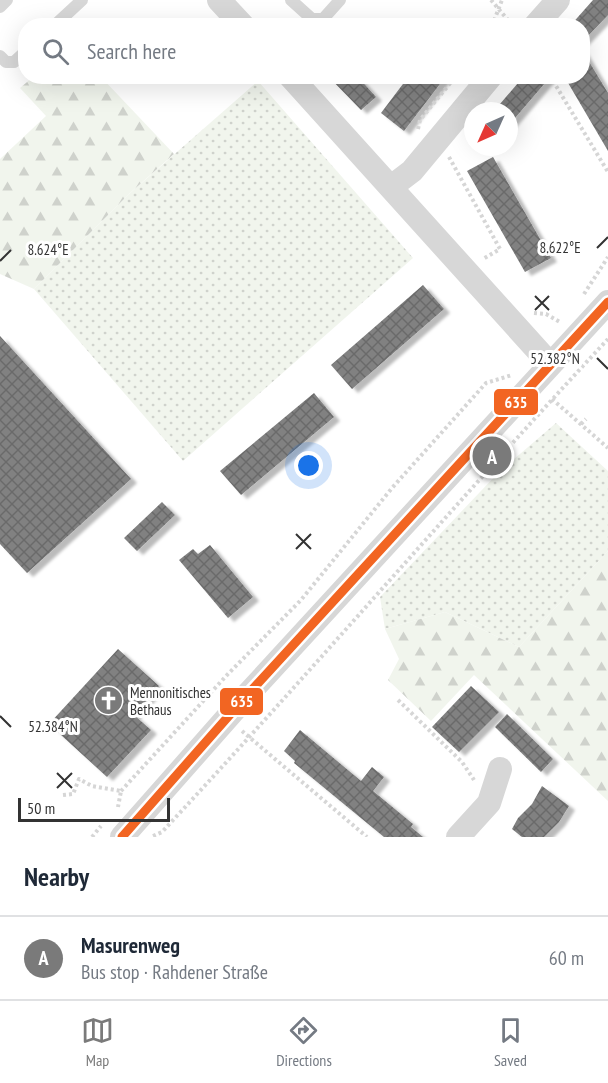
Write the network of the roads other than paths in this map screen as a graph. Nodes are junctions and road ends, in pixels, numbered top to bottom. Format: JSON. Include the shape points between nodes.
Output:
{"nodes":[{"id":1,"x":7,"y":0,"type":"edge"},
{"id":2,"x":82,"y":0,"type":"edge"},
{"id":3,"x":291,"y":0,"type":"edge"},
{"id":4,"x":340,"y":0,"type":"edge"},
{"id":5,"x":558,"y":0,"type":"edge"},
{"id":6,"x":0,"y":7,"type":"edge"},
{"id":7,"x":63,"y":18,"type":"edge"},
{"id":8,"x":311,"y":18,"type":"edge"},
{"id":9,"x":323,"y":18,"type":"edge"},
{"id":10,"x":542,"y":18,"type":"edge"},
{"id":11,"x":0,"y":56,"type":"edge"},
{"id":12,"x":18,"y":58,"type":"edge"},
{"id":13,"x":297,"y":84,"type":"edge"},
{"id":14,"x":484,"y":84,"type":"edge"},
{"id":15,"x":391,"y":187,"type":"junction"},
{"id":16,"x":608,"y":302,"type":"edge"},
{"id":17,"x":541,"y":366,"type":"junction"},
{"id":18,"x":500,"y":769,"type":"dead end"},
{"id":19,"x":119,"y":829,"type":"edge"},
{"id":20,"x":458,"y":837,"type":"edge"}],
"edges":[{"from":1,"to":6,"type":"lane"},
{"from":2,"to":7,"type":"lane"},
{"from":3,"to":8,"type":"lane"},
{"from":4,"to":9,"type":"lane"},
{"from":5,"to":10,"type":"street"},
{"from":11,"to":12,"type":"lane","via":[[6,62]]},
{"from":13,"to":15,"type":"street"},
{"from":14,"to":15,"type":"street","via":[[412,171]]},
{"from":15,"to":17,"type":"street"},
{"from":16,"to":17,"type":"street"},
{"from":17,"to":19,"type":"street","via":[[226,718]]},
{"from":18,"to":20,"type":"street","via":[[489,802]]}]}
